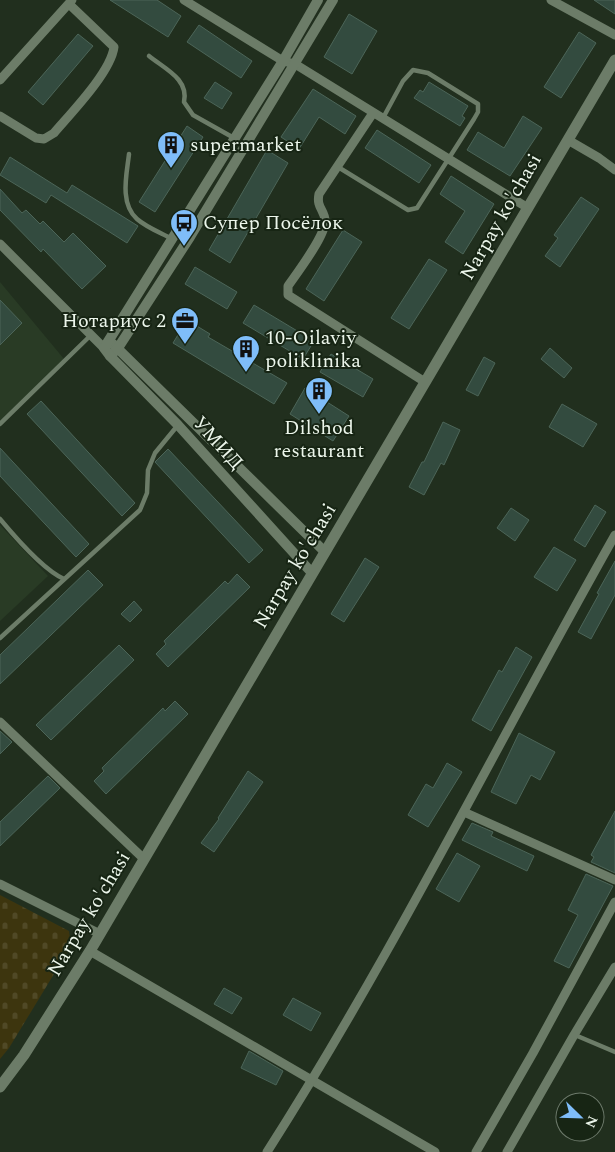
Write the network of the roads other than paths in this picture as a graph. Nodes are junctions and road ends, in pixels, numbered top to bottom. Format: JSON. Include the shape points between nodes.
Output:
{"nodes":[{"id":1,"x":184,"y":0,"type":"edge"},
{"id":2,"x":318,"y":0,"type":"edge"},
{"id":3,"x":333,"y":0,"type":"edge"},
{"id":4,"x":551,"y":0,"type":"edge"},
{"id":5,"x":70,"y":2,"type":"edge"},
{"id":6,"x":615,"y":35,"type":"edge"},
{"id":7,"x":149,"y":56,"type":"dead end"},
{"id":8,"x":615,"y":60,"type":"edge"},
{"id":9,"x":283,"y":61,"type":"junction"},
{"id":10,"x":295,"y":64,"type":"junction"},
{"id":11,"x":0,"y":80,"type":"edge"},
{"id":12,"x":373,"y":113,"type":"junction"},
{"id":13,"x":0,"y":116,"type":"edge"},
{"id":14,"x":382,"y":119,"type":"junction"},
{"id":15,"x":234,"y":138,"type":"junction"},
{"id":16,"x":568,"y":140,"type":"junction"},
{"id":17,"x":129,"y":154,"type":"dead end"},
{"id":18,"x":448,"y":160,"type":"junction"},
{"id":19,"x":338,"y":167,"type":"junction"},
{"id":20,"x":615,"y":170,"type":"edge"},
{"id":21,"x":528,"y":208,"type":"junction"},
{"id":22,"x":172,"y":239,"type":"junction"},
{"id":23,"x":0,"y":244,"type":"edge"},
{"id":24,"x":93,"y":337,"type":"junction"},
{"id":25,"x":108,"y":348,"type":"junction"},
{"id":26,"x":118,"y":348,"type":"junction"},
{"id":27,"x":426,"y":382,"type":"junction"},
{"id":28,"x":0,"y":424,"type":"edge"},
{"id":29,"x":178,"y":425,"type":"junction"},
{"id":30,"x":0,"y":519,"type":"edge"},
{"id":31,"x":615,"y":535,"type":"edge"},
{"id":32,"x":325,"y":552,"type":"junction"},
{"id":33,"x":312,"y":573,"type":"junction"},
{"id":34,"x":64,"y":578,"type":"junction"},
{"id":35,"x":0,"y":638,"type":"edge"},
{"id":36,"x":0,"y":722,"type":"edge"},
{"id":37,"x":464,"y":812,"type":"junction"},
{"id":38,"x":144,"y":859,"type":"junction"},
{"id":39,"x":615,"y":880,"type":"edge"},
{"id":40,"x":0,"y":884,"type":"edge"},
{"id":41,"x":615,"y":902,"type":"edge"},
{"id":42,"x":100,"y":934,"type":"junction"},
{"id":43,"x":90,"y":951,"type":"junction"},
{"id":44,"x":615,"y":967,"type":"edge"},
{"id":45,"x":574,"y":1035,"type":"junction"},
{"id":46,"x":615,"y":1052,"type":"edge"},
{"id":47,"x":312,"y":1081,"type":"junction"},
{"id":48,"x":0,"y":1088,"type":"edge"},
{"id":49,"x":267,"y":1152,"type":"edge"},
{"id":50,"x":435,"y":1152,"type":"edge"},
{"id":51,"x":476,"y":1152,"type":"edge"},
{"id":52,"x":507,"y":1152,"type":"edge"}],
"edges":[{"from":1,"to":9,"type":"street"},
{"from":2,"to":9,"type":"street"},
{"from":3,"to":10,"type":"street"},
{"from":4,"to":6,"type":"street"},
{"from":5,"to":11,"type":"street"},
{"from":5,"to":13,"type":"street","via":[[114,47],[106,69],[54,133],[44,139],[36,138]]},
{"from":7,"to":15,"type":"lane","via":[[183,83],[184,102],[193,115]]},
{"from":8,"to":16,"type":"main road","name":"Narpay ko'chasi"},
{"from":9,"to":10,"type":"street"},
{"from":9,"to":15,"type":"street"},
{"from":10,"to":12,"type":"street"},
{"from":10,"to":26,"type":"street"},
{"from":12,"to":14,"type":"street"},
{"from":12,"to":19,"type":"street"},
{"from":14,"to":18,"type":"street"},
{"from":14,"to":18,"type":"lane","via":[[413,70],[428,73],[478,104],[478,112]]},
{"from":15,"to":22,"type":"street"},
{"from":16,"to":20,"type":"street"},
{"from":16,"to":21,"type":"main road","name":"Narpay ko'chasi"},
{"from":17,"to":22,"type":"lane","via":[[125,190],[130,207],[136,218]]},
{"from":18,"to":19,"type":"lane","via":[[417,208],[408,210]]},
{"from":18,"to":21,"type":"street"},
{"from":19,"to":27,"type":"street","via":[[319,194],[318,202],[326,219],[324,231],[288,286],[288,295]]},
{"from":21,"to":27,"type":"main road","name":"Narpay ko'chasi"},
{"from":22,"to":25,"type":"street"},
{"from":23,"to":24,"type":"street"},
{"from":24,"to":25,"type":"street"},
{"from":24,"to":28,"type":"lane"},
{"from":25,"to":26,"type":"street"},
{"from":25,"to":29,"type":"street","name":"УМИД"},
{"from":26,"to":32,"type":"street","name":"УМИД"},
{"from":27,"to":32,"type":"main road","name":"Narpay ko'chasi"},
{"from":29,"to":33,"type":"street","name":"УМИД"},
{"from":29,"to":34,"type":"lane","via":[[155,453],[140,510]]},
{"from":30,"to":34,"type":"lane","via":[[46,568]]},
{"from":31,"to":37,"type":"street"},
{"from":32,"to":33,"type":"main road","name":"Narpay ko'chasi"},
{"from":33,"to":38,"type":"main road","name":"Narpay ko'chasi"},
{"from":34,"to":35,"type":"lane"},
{"from":36,"to":38,"type":"street"},
{"from":37,"to":39,"type":"street"},
{"from":37,"to":47,"type":"street"},
{"from":38,"to":42,"type":"main road","name":"Narpay ko'chasi"},
{"from":40,"to":42,"type":"street"},
{"from":41,"to":51,"type":"street"},
{"from":42,"to":43,"type":"main road","name":"Narpay ko'chasi"},
{"from":43,"to":47,"type":"street"},
{"from":43,"to":48,"type":"main road","name":"Narpay ko'chasi"},
{"from":44,"to":45,"type":"street"},
{"from":45,"to":46,"type":"lane"},
{"from":45,"to":52,"type":"street"},
{"from":47,"to":49,"type":"street"},
{"from":47,"to":50,"type":"street"}]}
